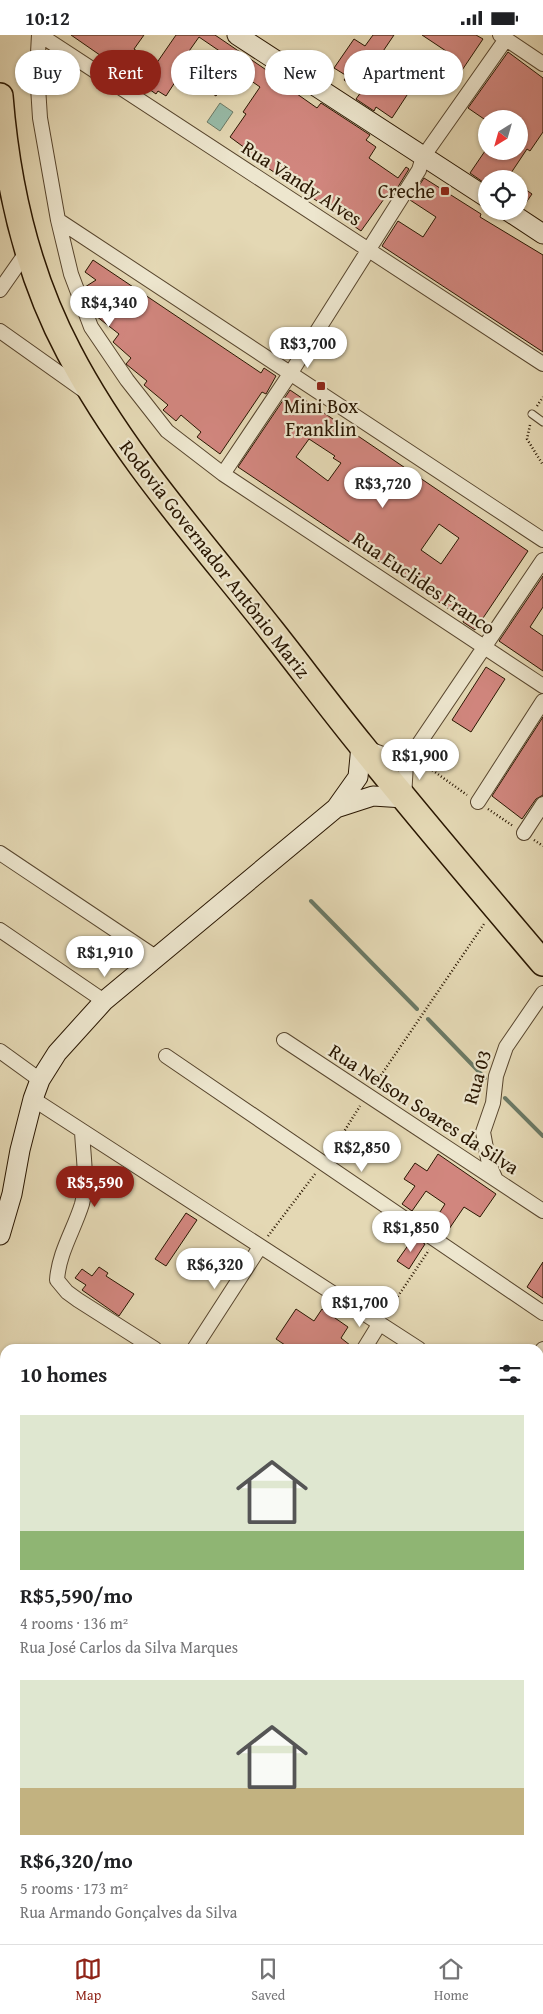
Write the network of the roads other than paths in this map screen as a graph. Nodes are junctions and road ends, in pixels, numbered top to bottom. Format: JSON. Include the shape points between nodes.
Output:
{"nodes":[{"id":1,"x":40,"y":35,"type":"edge"},
{"id":2,"x":237,"y":35,"type":"edge"},
{"id":3,"x":503,"y":37,"type":"edge"},
{"id":4,"x":543,"y":64,"type":"edge"},
{"id":5,"x":0,"y":96,"type":"edge"},
{"id":6,"x":423,"y":157,"type":"junction"},
{"id":7,"x":6,"y":186,"type":"edge"},
{"id":8,"x":478,"y":192,"type":"edge"},
{"id":9,"x":522,"y":220,"type":"edge"},
{"id":10,"x":58,"y":221,"type":"junction"},
{"id":11,"x":543,"y":234,"type":"edge"},
{"id":12,"x":368,"y":249,"type":"junction"},
{"id":13,"x":28,"y":250,"type":"junction"},
{"id":14,"x":0,"y":290,"type":"edge"},
{"id":15,"x":0,"y":331,"type":"edge"},
{"id":16,"x":543,"y":364,"type":"edge"},
{"id":17,"x":290,"y":374,"type":"junction"},
{"id":18,"x":94,"y":398,"type":"junction"},
{"id":19,"x":532,"y":414,"type":"road end"},
{"id":20,"x":543,"y":422,"type":"edge"},
{"id":21,"x":223,"y":474,"type":"junction"},
{"id":22,"x":543,"y":540,"type":"edge"},
{"id":23,"x":543,"y":560,"type":"edge"},
{"id":24,"x":484,"y":647,"type":"junction"},
{"id":25,"x":543,"y":686,"type":"edge"},
{"id":26,"x":543,"y":701,"type":"edge"},
{"id":27,"x":361,"y":746,"type":"junction"},
{"id":28,"x":406,"y":763,"type":"junction"},
{"id":29,"x":368,"y":784,"type":"junction"},
{"id":30,"x":404,"y":798,"type":"junction"},
{"id":31,"x":478,"y":802,"type":"dead end"},
{"id":32,"x":543,"y":804,"type":"edge"},
{"id":33,"x":524,"y":833,"type":"dead end"},
{"id":34,"x":0,"y":853,"type":"edge"},
{"id":35,"x":0,"y":929,"type":"edge"},
{"id":36,"x":157,"y":958,"type":"junction"},
{"id":37,"x":543,"y":963,"type":"edge"},
{"id":38,"x":543,"y":993,"type":"edge"},
{"id":39,"x":104,"y":1001,"type":"junction"},
{"id":40,"x":284,"y":1040,"type":"dead end"},
{"id":41,"x":0,"y":1051,"type":"edge"},
{"id":42,"x":166,"y":1056,"type":"dead end"},
{"id":43,"x":40,"y":1080,"type":"junction"},
{"id":44,"x":33,"y":1099,"type":"junction"},
{"id":45,"x":82,"y":1131,"type":"junction"},
{"id":46,"x":496,"y":1180,"type":"junction"},
{"id":47,"x":543,"y":1211,"type":"edge"},
{"id":48,"x":0,"y":1235,"type":"edge"},
{"id":49,"x":260,"y":1247,"type":"junction"},
{"id":50,"x":543,"y":1313,"type":"edge"},
{"id":51,"x":380,"y":1323,"type":"junction"},
{"id":52,"x":147,"y":1344,"type":"edge"},
{"id":53,"x":197,"y":1344,"type":"edge"},
{"id":54,"x":367,"y":1344,"type":"edge"},
{"id":55,"x":412,"y":1344,"type":"edge"}],
"edges":[{"from":1,"to":10,"type":"street","name":"Rua Euclides Franco","via":[[37,71],[40,118]]},
{"from":1,"to":12,"type":"street","name":"Rua Vandy Alves"},
{"from":2,"to":6,"type":"main road"},
{"from":3,"to":4,"type":"street"},
{"from":3,"to":6,"type":"street"},
{"from":5,"to":7,"type":"highway","name":"Rodovia Governador Antônio Mariz"},
{"from":6,"to":8,"type":"main road"},
{"from":6,"to":12,"type":"street"},
{"from":7,"to":13,"type":"highway","name":"Rodovia Governador Antônio Mariz"},
{"from":9,"to":11,"type":"main road"},
{"from":10,"to":17,"type":"street"},
{"from":10,"to":21,"type":"street","name":"Rua Euclides Franco","via":[[91,327],[167,431]]},
{"from":12,"to":16,"type":"street","name":"Rua Vandy Alves"},
{"from":12,"to":17,"type":"street"},
{"from":13,"to":14,"type":"street"},
{"from":13,"to":18,"type":"highway","name":"Rodovia Governador Antônio Mariz","via":[[47,306]]},
{"from":15,"to":18,"type":"street"},
{"from":17,"to":21,"type":"street"},
{"from":17,"to":22,"type":"street"},
{"from":18,"to":27,"type":"highway","name":"Rodovia Governador Antônio Mariz","via":[[167,500]]},
{"from":19,"to":20,"type":"lane"},
{"from":21,"to":24,"type":"street","name":"Rua Euclides Franco"},
{"from":23,"to":24,"type":"street"},
{"from":24,"to":25,"type":"street","name":"Rua Euclides Franco"},
{"from":24,"to":28,"type":"street"},
{"from":26,"to":31,"type":"street"},
{"from":27,"to":28,"type":"street"},
{"from":27,"to":29,"type":"main road"},
{"from":27,"to":30,"type":"highway","name":"Rodovia Governador Antônio Mariz"},
{"from":28,"to":30,"type":"street"},
{"from":29,"to":30,"type":"main road"},
{"from":29,"to":36,"type":"main road"},
{"from":30,"to":37,"type":"highway","name":"Rodovia Governador Antônio Mariz"},
{"from":32,"to":33,"type":"street"},
{"from":34,"to":36,"type":"street"},
{"from":35,"to":39,"type":"street"},
{"from":36,"to":39,"type":"main road"},
{"from":38,"to":46,"type":"street","name":"Rua 03","via":[[506,1047],[496,1076],[493,1103],[483,1132],[489,1164]]},
{"from":39,"to":43,"type":"main road","via":[[57,1053]]},
{"from":40,"to":46,"type":"street","name":"Rua Nelson Soares da Silva"},
{"from":41,"to":43,"type":"street"},
{"from":42,"to":50,"type":"street"},
{"from":43,"to":44,"type":"main road"},
{"from":44,"to":45,"type":"street"},
{"from":44,"to":48,"type":"main road"},
{"from":45,"to":49,"type":"street"},
{"from":45,"to":52,"type":"street","via":[[85,1189],[61,1256],[58,1281],[78,1300]]},
{"from":46,"to":47,"type":"street","name":"Rua Nelson Soares da Silva"},
{"from":49,"to":51,"type":"street"},
{"from":49,"to":53,"type":"street"},
{"from":51,"to":54,"type":"street"},
{"from":51,"to":55,"type":"street"}]}
